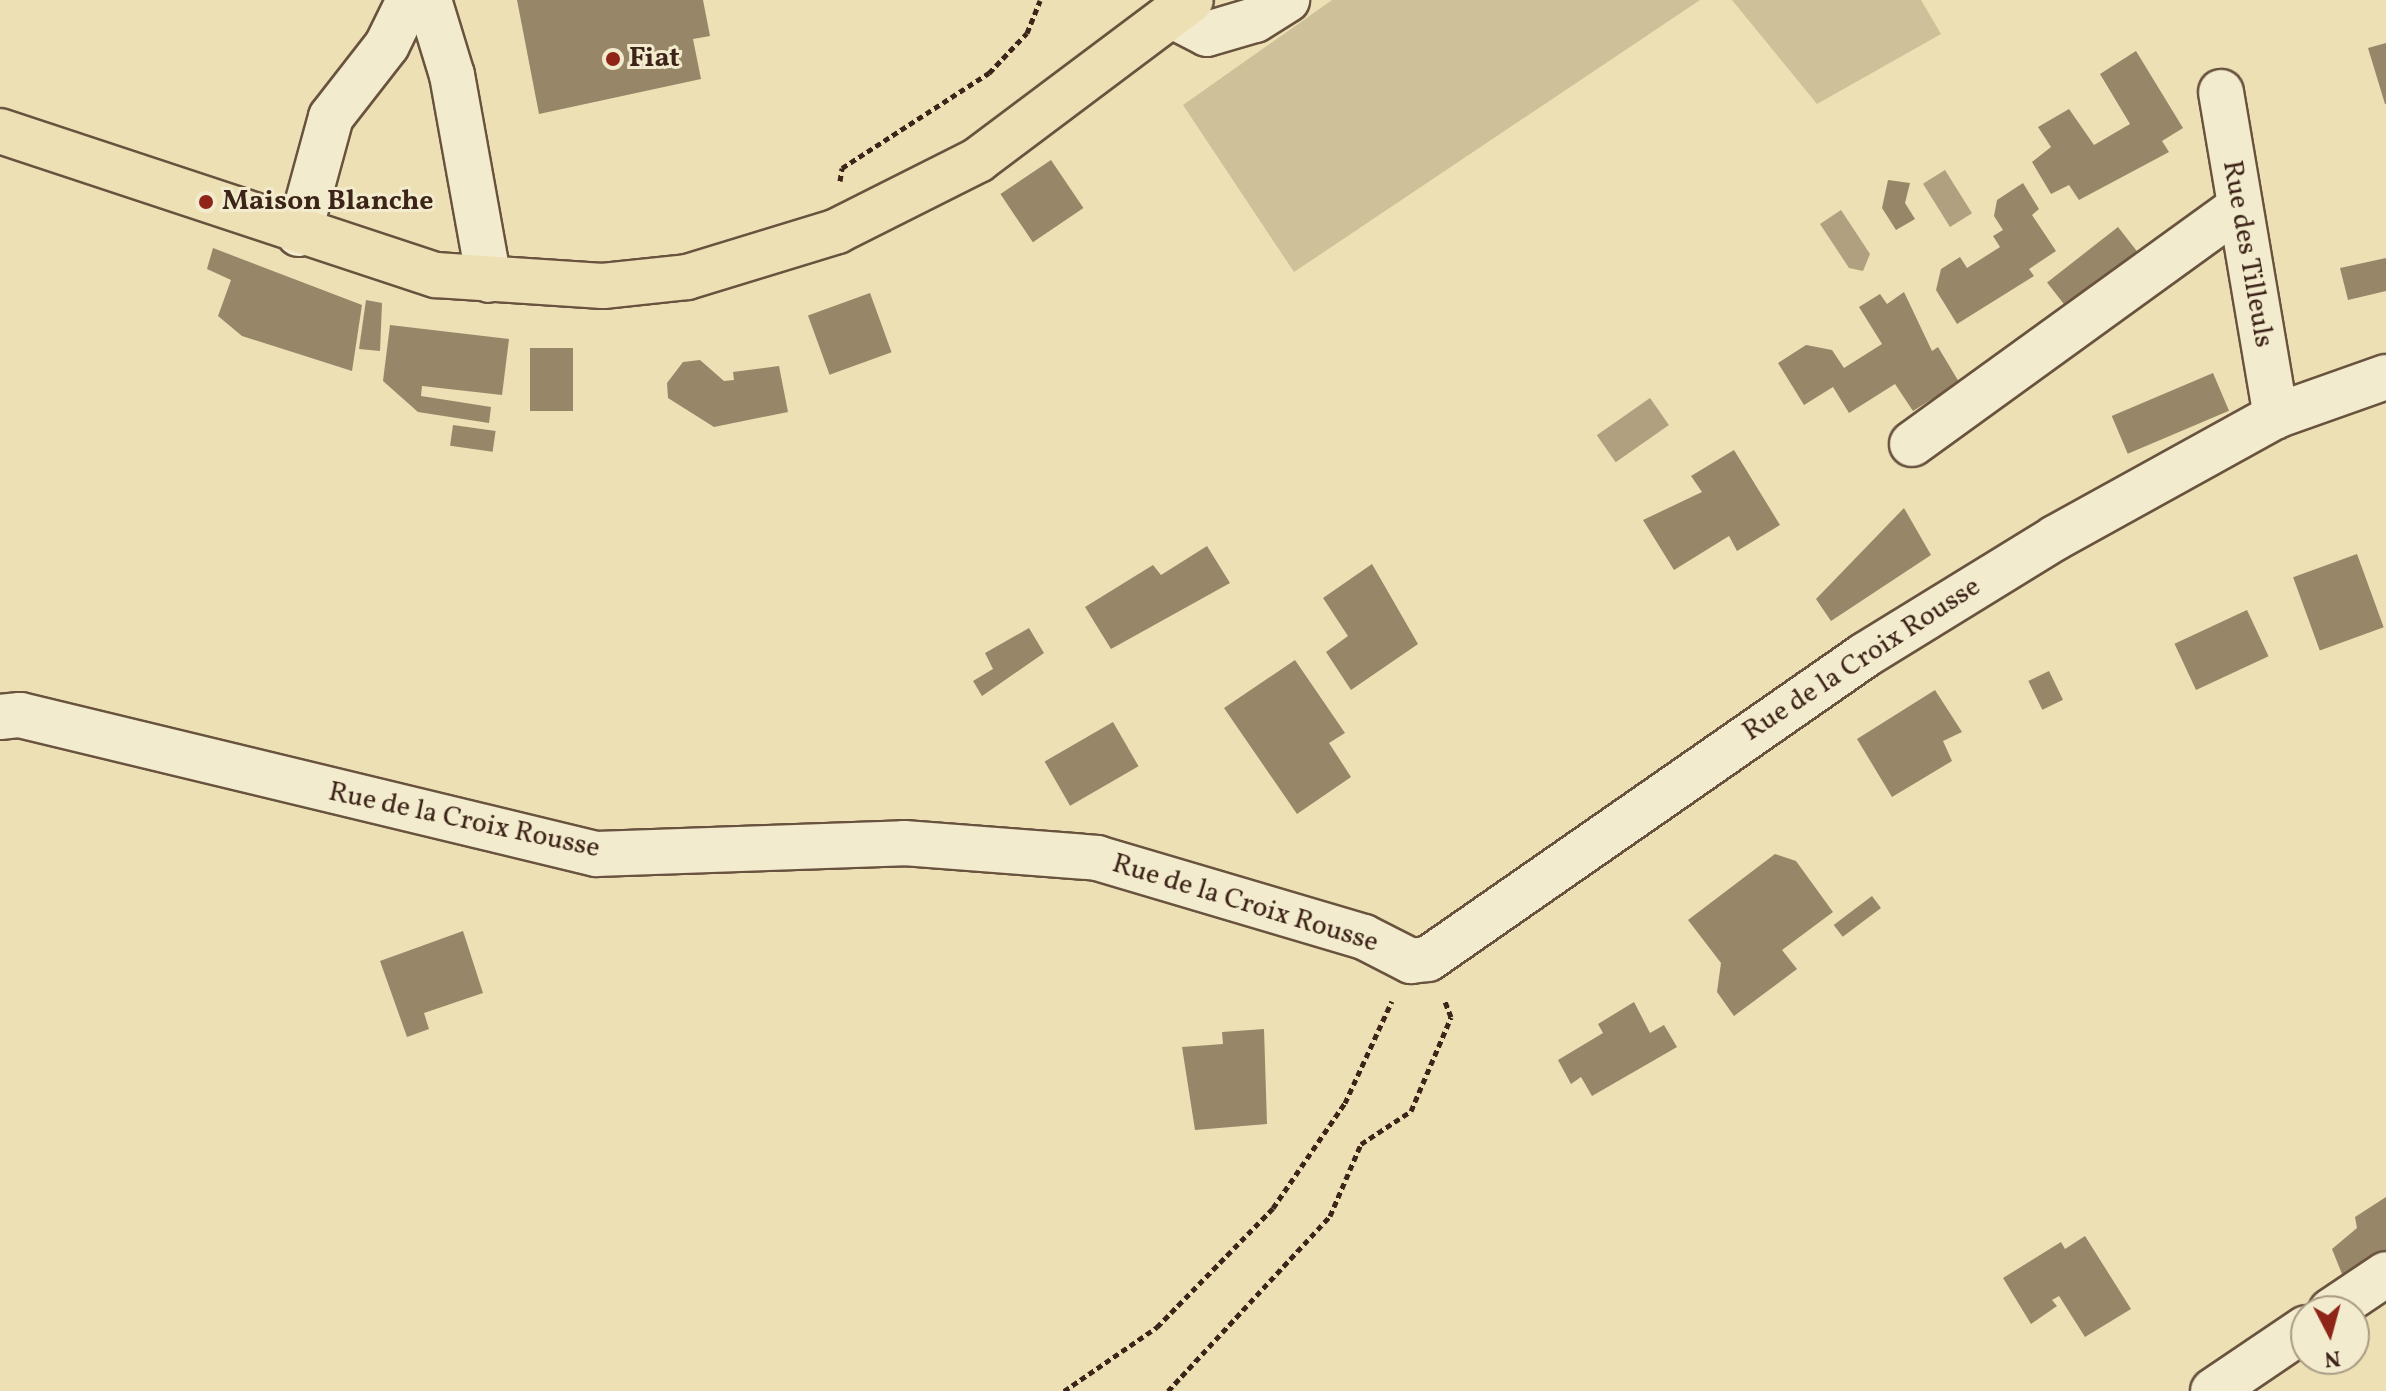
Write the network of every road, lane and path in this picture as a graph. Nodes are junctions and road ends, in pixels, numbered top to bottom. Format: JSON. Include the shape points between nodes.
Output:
{"nodes":[{"id":1,"x":409,"y":0,"type":"edge"},
{"id":2,"x":429,"y":0,"type":"edge"},
{"id":3,"x":1040,"y":0,"type":"edge"},
{"id":4,"x":1287,"y":0,"type":"edge"},
{"id":5,"x":1181,"y":8,"type":"edge"},
{"id":6,"x":2221,"y":92,"type":"dead end"},
{"id":7,"x":0,"y":131,"type":"edge"},
{"id":8,"x":2237,"y":209,"type":"junction"},
{"id":9,"x":837,"y":231,"type":"junction"},
{"id":10,"x":299,"y":234,"type":"junction"},
{"id":11,"x":489,"y":280,"type":"junction"},
{"id":12,"x":2386,"y":377,"type":"edge"},
{"id":13,"x":2276,"y":416,"type":"junction"},
{"id":14,"x":1912,"y":444,"type":"dead end"},
{"id":15,"x":0,"y":717,"type":"edge"},
{"id":16,"x":1420,"y":960,"type":"junction"},
{"id":17,"x":2386,"y":1274,"type":"edge"},
{"id":18,"x":2355,"y":1295,"type":"edge"},
{"id":19,"x":2290,"y":1339,"type":"edge"},
{"id":20,"x":1064,"y":1391,"type":"edge"},
{"id":21,"x":1168,"y":1391,"type":"edge"},
{"id":22,"x":2213,"y":1391,"type":"edge"}],
"edges":[{"from":1,"to":10,"type":"street","via":[[387,45],[331,117]]},
{"from":2,"to":11,"type":"street","via":[[452,75]]},
{"from":3,"to":9,"type":"path","via":[[1027,33],[989,73],[842,168]]},
{"from":4,"to":5,"type":"street","via":[[1255,20],[1207,34]]},
{"from":5,"to":9,"type":"main road","via":[[978,160]]},
{"from":6,"to":8,"type":"street","name":"Rue des Tilleuls"},
{"from":7,"to":10,"type":"main road"},
{"from":8,"to":13,"type":"street","name":"Rue des Tilleuls"},
{"from":8,"to":14,"type":"street"},
{"from":9,"to":11,"type":"main road","via":[[687,277],[603,286]]},
{"from":10,"to":11,"type":"main road","via":[[436,275]]},
{"from":12,"to":13,"type":"street","name":"Rue de la Croix Rousse"},
{"from":13,"to":16,"type":"street","name":"Rue de la Croix Rousse","via":[[2055,538],[1865,655]]},
{"from":15,"to":16,"type":"street","name":"Rue de la Croix Rousse","via":[[20,715],[596,854],[904,843],[1097,858],[1364,937]]},
{"from":16,"to":20,"type":"path","via":[[1345,1103],[1273,1208],[1157,1327]]},
{"from":16,"to":21,"type":"path","via":[[1451,1017],[1411,1111],[1361,1144],[1330,1216]]},
{"from":17,"to":18,"type":"street"},
{"from":19,"to":22,"type":"street"}]}
